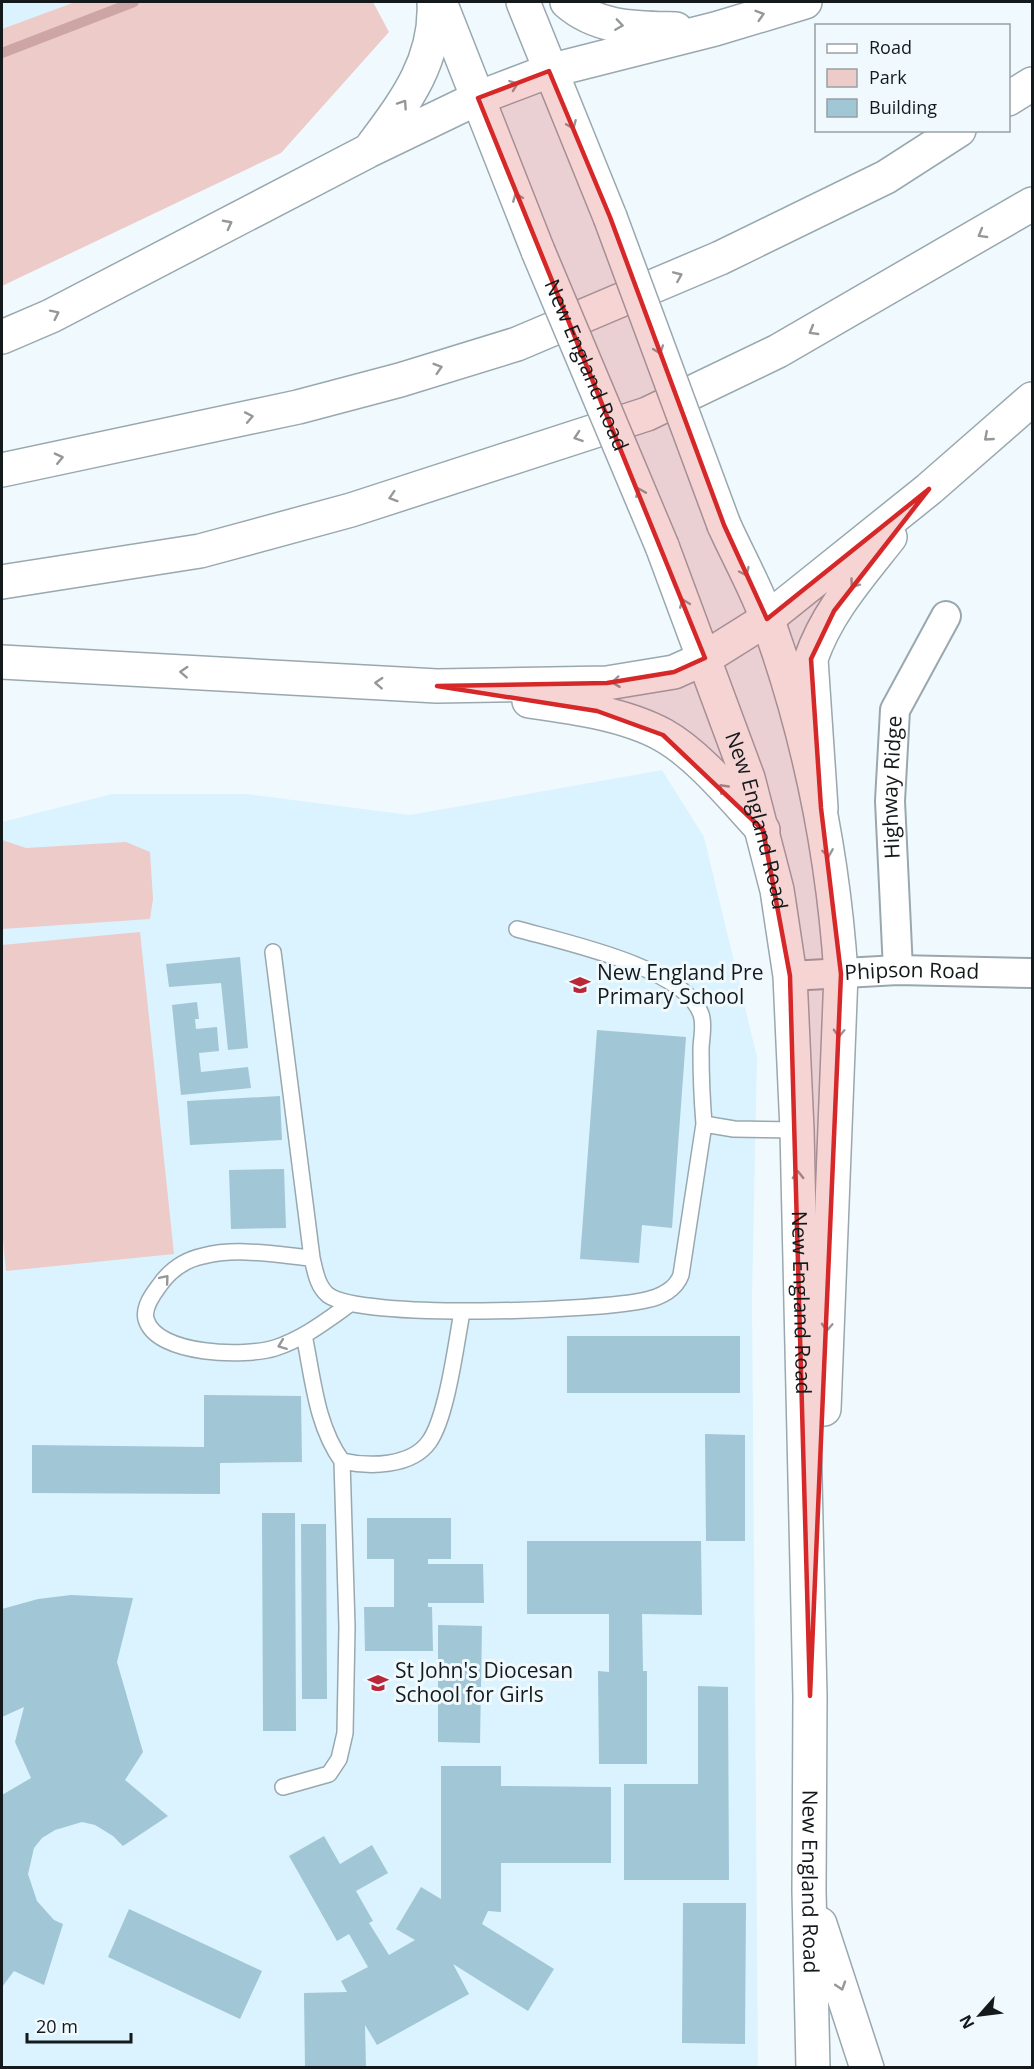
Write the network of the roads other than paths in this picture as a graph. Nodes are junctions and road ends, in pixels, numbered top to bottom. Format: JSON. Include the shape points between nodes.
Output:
{"nodes":[{"id":1,"x":434,"y":2,"type":"edge"},
{"id":2,"x":440,"y":2,"type":"edge"},
{"id":3,"x":523,"y":2,"type":"edge"},
{"id":4,"x":567,"y":2,"type":"edge"},
{"id":5,"x":805,"y":2,"type":"edge"},
{"id":6,"x":715,"y":29,"type":"junction"},
{"id":7,"x":549,"y":71,"type":"junction"},
{"id":8,"x":1032,"y":84,"type":"edge"},
{"id":9,"x":478,"y":98,"type":"junction"},
{"id":10,"x":1010,"y":98,"type":"edge"},
{"id":11,"x":956,"y":132,"type":"edge"},
{"id":12,"x":368,"y":151,"type":"junction"},
{"id":13,"x":1032,"y":204,"type":"edge"},
{"id":14,"x":2,"y":337,"type":"edge"},
{"id":15,"x":1032,"y":399,"type":"edge"},
{"id":16,"x":2,"y":470,"type":"edge"},
{"id":17,"x":929,"y":489,"type":"junction"},
{"id":18,"x":2,"y":582,"type":"edge"},
{"id":19,"x":946,"y":616,"type":"dead end"},
{"id":20,"x":767,"y":619,"type":"junction"},
{"id":21,"x":705,"y":658,"type":"junction"},
{"id":22,"x":2,"y":662,"type":"edge"},
{"id":23,"x":437,"y":686,"type":"junction"},
{"id":24,"x":821,"y":808,"type":"junction"},
{"id":25,"x":764,"y":830,"type":"junction"},
{"id":26,"x":517,"y":928,"type":"dead end"},
{"id":27,"x":273,"y":952,"type":"dead end"},
{"id":28,"x":898,"y":970,"type":"junction"},
{"id":29,"x":1032,"y":973,"type":"edge"},
{"id":30,"x":841,"y":974,"type":"junction"},
{"id":31,"x":790,"y":976,"type":"junction"},
{"id":32,"x":704,"y":1124,"type":"junction"},
{"id":33,"x":797,"y":1130,"type":"junction"},
{"id":34,"x":831,"y":1248,"type":"junction"},
{"id":35,"x":312,"y":1258,"type":"junction"},
{"id":36,"x":801,"y":1294,"type":"junction"},
{"id":37,"x":350,"y":1304,"type":"junction"},
{"id":38,"x":462,"y":1312,"type":"junction"},
{"id":39,"x":304,"y":1335,"type":"junction"},
{"id":40,"x":342,"y":1461,"type":"junction"},
{"id":41,"x":810,"y":1696,"type":"junction"},
{"id":42,"x":283,"y":1787,"type":"dead end"},
{"id":43,"x":809,"y":1891,"type":"junction"},
{"id":44,"x":813,"y":2067,"type":"edge"},
{"id":45,"x":867,"y":2067,"type":"edge"}],
"edges":[{"from":12,"to":1,"type":"main road","one_way":true,"via":[[419,78],[432,41]]},
{"from":2,"to":9,"type":"main road","name":"New England Road"},
{"from":3,"to":7,"type":"main road","name":"New England Road"},
{"from":4,"to":6,"type":"main road","one_way":true,"via":[[598,22],[646,28]]},
{"from":6,"to":5,"type":"main road","one_way":true},
{"from":6,"to":7,"type":"main road"},
{"from":9,"to":7,"type":"main road","one_way":true},
{"from":7,"to":20,"type":"main road","name":"New England Road","one_way":true,"bridge":true,"via":[[610,217],[724,525]]},
{"from":8,"to":10,"type":"main road"},
{"from":9,"to":12,"type":"main road"},
{"from":21,"to":9,"type":"main road","name":"New England Road","one_way":true,"bridge":true},
{"from":16,"to":11,"type":"main road","one_way":true,"via":[[298,407],[517,344],[720,258],[886,177]]},
{"from":14,"to":12,"type":"main road","one_way":true,"via":[[51,316]]},
{"from":13,"to":18,"type":"main road","one_way":true,"via":[[778,351],[647,414],[351,510],[200,551]]},
{"from":15,"to":17,"type":"main road","one_way":true},
{"from":17,"to":20,"type":"main road"},
{"from":17,"to":24,"type":"main road","one_way":true,"via":[[865,568],[817,641],[811,676]]},
{"from":19,"to":28,"type":"street","name":"Highway Ridge","via":[[895,710],[890,801]]},
{"from":20,"to":21,"type":"main road"},
{"from":20,"to":24,"type":"main road","name":"New England Road","via":[[799,720]]},
{"from":21,"to":23,"type":"main road","one_way":true,"via":[[674,672],[608,683]]},
{"from":21,"to":25,"type":"main road","name":"New England Road"},
{"from":23,"to":22,"type":"main road","one_way":true},
{"from":25,"to":23,"type":"main road","one_way":true,"via":[[687,753],[663,735],[597,711]]},
{"from":24,"to":30,"type":"main road","name":"New England Road","one_way":true,"via":[[837,908]]},
{"from":25,"to":31,"type":"main road","name":"New England Road"},
{"from":26,"to":32,"type":"lane","via":[[642,966],[692,998],[704,1026]]},
{"from":27,"to":35,"type":"lane"},
{"from":28,"to":29,"type":"street","name":"Phipson Road"},
{"from":28,"to":30,"type":"street","name":"Phipson Road"},
{"from":30,"to":31,"type":"street","name":"Phipson Road"},
{"from":30,"to":34,"type":"main road","name":"New England Road","one_way":true},
{"from":31,"to":33,"type":"main road","name":"New England Road"},
{"from":32,"to":33,"type":"lane","via":[[734,1129]]},
{"from":32,"to":38,"type":"lane","via":[[677,1285],[648,1300],[613,1305]]},
{"from":36,"to":33,"type":"main road","name":"New England Road","one_way":true},
{"from":34,"to":36,"type":"main road","via":[[821,1288]]},
{"from":34,"to":41,"type":"main road","name":"New England Road","one_way":true},
{"from":35,"to":37,"type":"lane","via":[[318,1282],[328,1294]]},
{"from":39,"to":35,"type":"lane","one_way":true,"via":[[275,1348],[244,1354],[184,1348],[150,1327],[146,1308],[173,1269],[188,1260],[228,1252]]},
{"from":36,"to":41,"type":"main road","name":"New England Road"},
{"from":37,"to":38,"type":"lane"},
{"from":37,"to":39,"type":"lane"},
{"from":38,"to":40,"type":"lane","via":[[443,1407],[428,1443],[387,1464]]},
{"from":39,"to":40,"type":"lane","via":[[320,1415],[330,1444]]},
{"from":40,"to":42,"type":"lane","via":[[347,1627],[345,1733],[339,1759],[329,1774]]},
{"from":41,"to":43,"type":"main road","name":"New England Road"},
{"from":43,"to":44,"type":"main road","name":"New England Road"},
{"from":43,"to":45,"type":"main road","one_way":true}]}
